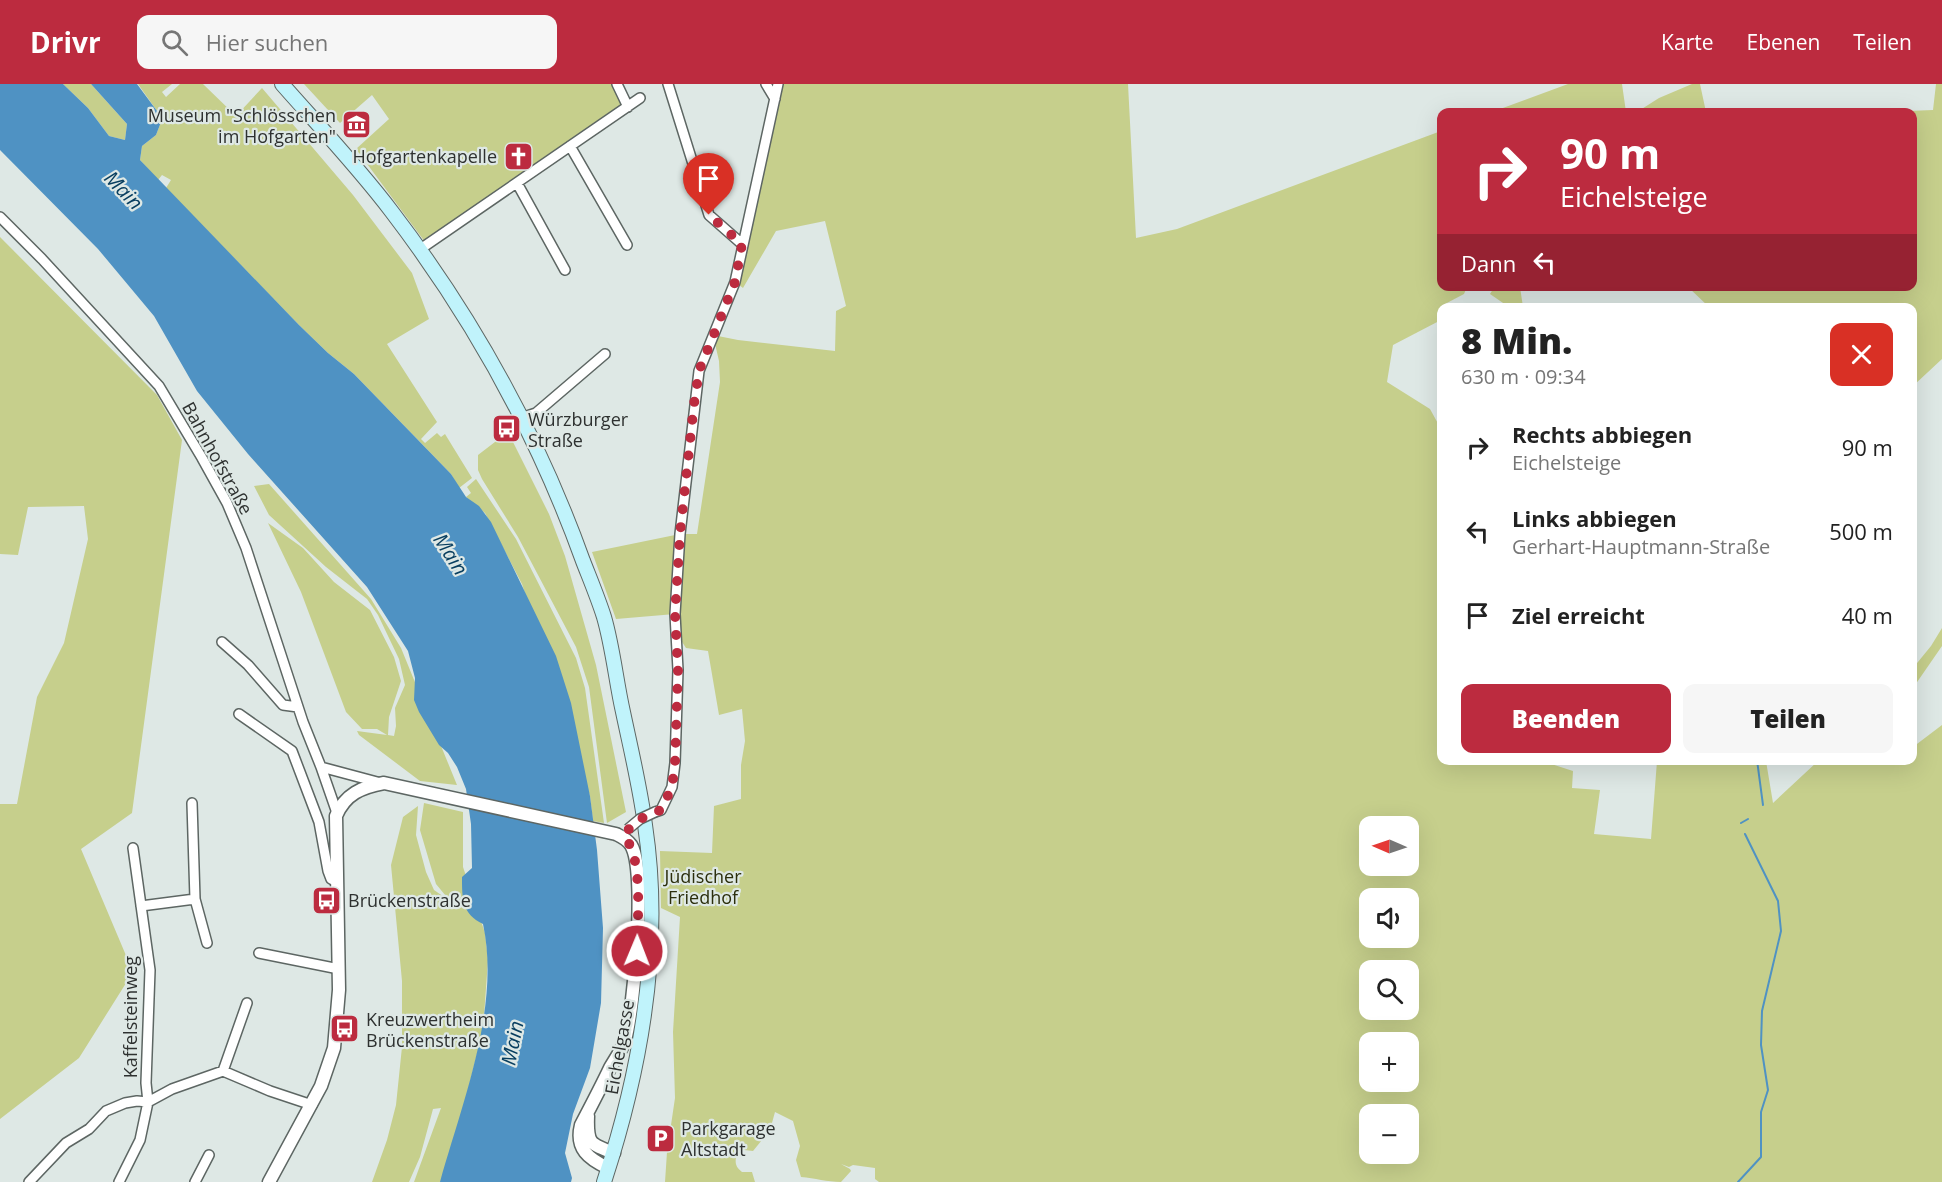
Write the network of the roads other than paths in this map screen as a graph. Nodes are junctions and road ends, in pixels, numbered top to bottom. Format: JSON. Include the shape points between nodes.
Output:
{"nodes":[{"id":1,"x":282,"y":84,"type":"edge"},
{"id":2,"x":617,"y":84,"type":"edge"},
{"id":3,"x":668,"y":84,"type":"edge"},
{"id":4,"x":766,"y":84,"type":"edge"},
{"id":5,"x":778,"y":84,"type":"edge"},
{"id":6,"x":640,"y":98,"type":"dead end"},
{"id":7,"x":775,"y":99,"type":"junction"},
{"id":8,"x":628,"y":107,"type":"junction"},
{"id":9,"x":570,"y":146,"type":"junction"},
{"id":10,"x":517,"y":183,"type":"junction"},
{"id":11,"x":0,"y":217,"type":"edge"},
{"id":12,"x":742,"y":244,"type":"junction"},
{"id":13,"x":627,"y":245,"type":"dead end"},
{"id":14,"x":419,"y":250,"type":"junction"},
{"id":15,"x":565,"y":270,"type":"dead end"},
{"id":16,"x":605,"y":354,"type":"dead end"},
{"id":17,"x":521,"y":418,"type":"junction"},
{"id":18,"x":222,"y":642,"type":"dead end"},
{"id":19,"x":298,"y":707,"type":"junction"},
{"id":20,"x":239,"y":714,"type":"dead end"},
{"id":21,"x":321,"y":766,"type":"junction"},
{"id":22,"x":387,"y":784,"type":"junction"},
{"id":23,"x":192,"y":803,"type":"dead end"},
{"id":24,"x":337,"y":813,"type":"junction"},
{"id":25,"x":623,"y":834,"type":"junction"},
{"id":26,"x":134,"y":848,"type":"dead end"},
{"id":27,"x":337,"y":882,"type":"junction"},
{"id":28,"x":195,"y":899,"type":"junction"},
{"id":29,"x":141,"y":906,"type":"junction"},
{"id":30,"x":207,"y":943,"type":"dead end"},
{"id":31,"x":259,"y":953,"type":"dead end"},
{"id":32,"x":339,"y":969,"type":"junction"},
{"id":33,"x":247,"y":1003,"type":"dead end"},
{"id":34,"x":223,"y":1071,"type":"junction"},
{"id":35,"x":148,"y":1102,"type":"junction"},
{"id":36,"x":312,"y":1105,"type":"junction"},
{"id":37,"x":589,"y":1111,"type":"junction"},
{"id":38,"x":614,"y":1153,"type":"junction"},
{"id":39,"x":209,"y":1155,"type":"dead end"},
{"id":40,"x":606,"y":1175,"type":"edge"},
{"id":41,"x":29,"y":1182,"type":"edge"},
{"id":42,"x":119,"y":1182,"type":"edge"},
{"id":43,"x":195,"y":1182,"type":"edge"},
{"id":44,"x":269,"y":1182,"type":"edge"}],
"edges":[{"from":1,"to":14,"type":"main road","via":[[370,184]]},
{"from":2,"to":8,"type":"street"},
{"from":3,"to":12,"type":"street","via":[[709,215]]},
{"from":4,"to":7,"type":"street"},
{"from":5,"to":7,"type":"street"},
{"from":6,"to":8,"type":"street"},
{"from":7,"to":12,"type":"street"},
{"from":8,"to":9,"type":"street"},
{"from":9,"to":10,"type":"street"},
{"from":9,"to":13,"type":"street"},
{"from":10,"to":14,"type":"street"},
{"from":10,"to":15,"type":"street"},
{"from":11,"to":19,"type":"street","name":"Bahnhofstraße","via":[[159,386],[232,514]]},
{"from":12,"to":25,"type":"street","bridge":true,"via":[[735,282],[699,371],[694,404],[675,614],[678,670],[672,787],[661,810],[640,819]]},
{"from":14,"to":17,"type":"main road","via":[[486,352]]},
{"from":16,"to":17,"type":"street","via":[[536,413]]},
{"from":17,"to":38,"type":"main road","name":"Eichelgasse","via":[[558,493],[603,617],[645,825],[649,966],[637,1054]]},
{"from":18,"to":19,"type":"street","via":[[248,664],[283,705]]},
{"from":19,"to":21,"type":"street","name":"Bahnhofstraße"},
{"from":20,"to":27,"type":"street","via":[[292,751],[319,822],[328,871]]},
{"from":21,"to":22,"type":"street"},
{"from":21,"to":24,"type":"street","name":"Bahnhofstraße"},
{"from":22,"to":24,"type":"street","via":[[367,786],[353,793]]},
{"from":22,"to":25,"type":"street"},
{"from":23,"to":28,"type":"street"},
{"from":24,"to":27,"type":"street"},
{"from":25,"to":37,"type":"street","via":[[636,865],[633,994],[624,1043]]},
{"from":26,"to":29,"type":"street","name":"Kaffelsteinweg"},
{"from":27,"to":32,"type":"street"},
{"from":28,"to":29,"type":"street"},
{"from":28,"to":30,"type":"street"},
{"from":29,"to":35,"type":"street","name":"Kaffelsteinweg","via":[[150,970]]},
{"from":31,"to":32,"type":"street"},
{"from":32,"to":36,"type":"street","via":[[334,1048]]},
{"from":33,"to":34,"type":"street"},
{"from":34,"to":35,"type":"street"},
{"from":34,"to":36,"type":"street"},
{"from":35,"to":41,"type":"street","via":[[125,1103],[106,1111],[89,1129],[66,1143]]},
{"from":35,"to":42,"type":"street","name":"Kaffelsteinweg","via":[[140,1140]]},
{"from":36,"to":44,"type":"street"},
{"from":37,"to":38,"type":"street","via":[[589,1140],[595,1147]]},
{"from":37,"to":40,"type":"street","via":[[579,1132],[580,1146]]},
{"from":38,"to":40,"type":"main road","name":"Eichelgasse"},
{"from":39,"to":43,"type":"street"}]}
